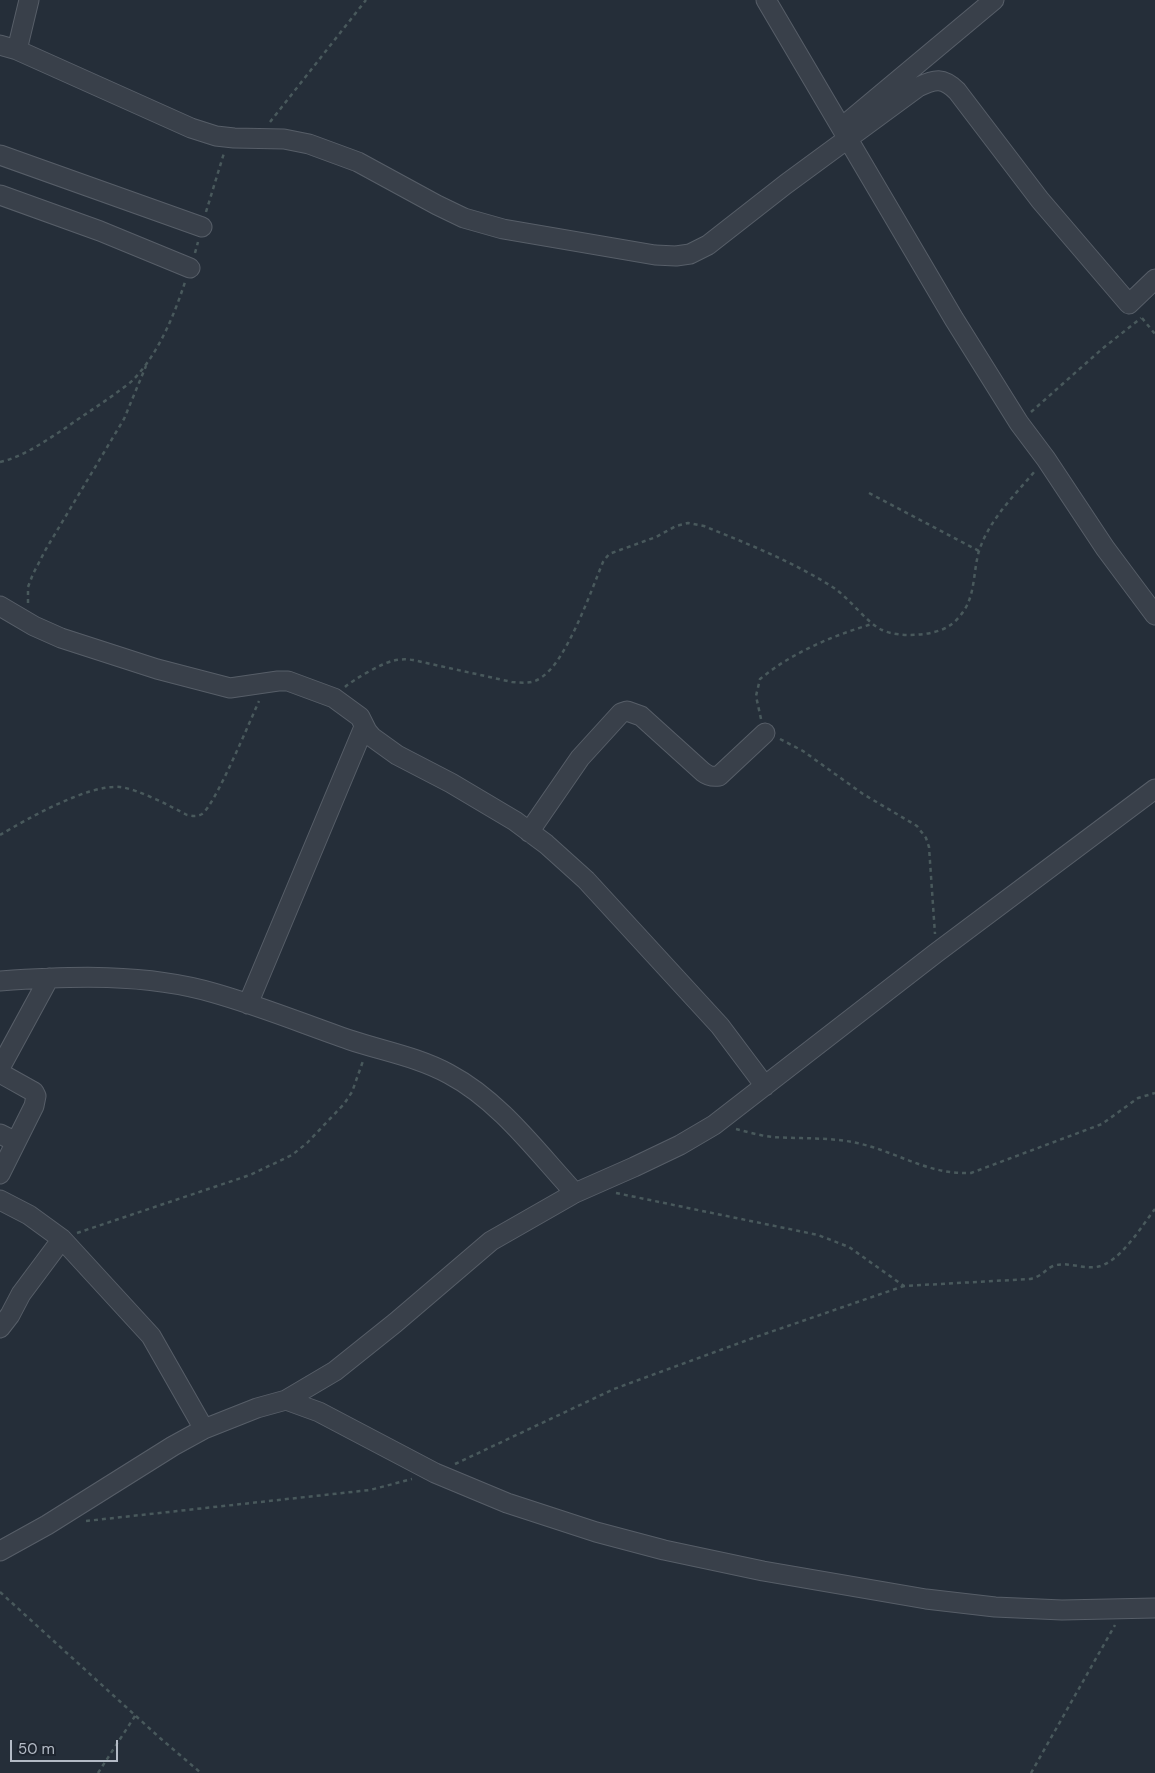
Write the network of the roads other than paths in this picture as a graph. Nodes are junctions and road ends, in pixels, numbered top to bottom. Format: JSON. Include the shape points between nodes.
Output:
{"nodes":[{"id":1,"x":29,"y":0,"type":"edge"},
{"id":2,"x":766,"y":0,"type":"edge"},
{"id":3,"x":994,"y":0,"type":"edge"},
{"id":4,"x":8,"y":48,"type":"edge"},
{"id":5,"x":845,"y":132,"type":"junction"},
{"id":6,"x":0,"y":155,"type":"edge"},
{"id":7,"x":0,"y":196,"type":"edge"},
{"id":8,"x":202,"y":227,"type":"road end"},
{"id":9,"x":190,"y":268,"type":"road end"},
{"id":10,"x":1155,"y":279,"type":"edge"},
{"id":11,"x":0,"y":606,"type":"edge"},
{"id":12,"x":1155,"y":616,"type":"edge"},
{"id":13,"x":364,"y":727,"type":"junction"},
{"id":14,"x":764,"y":733,"type":"road end"},
{"id":15,"x":1155,"y":789,"type":"edge"},
{"id":16,"x":529,"y":832,"type":"junction"},
{"id":17,"x":49,"y":978,"type":"junction"},
{"id":18,"x":0,"y":981,"type":"edge"},
{"id":19,"x":248,"y":1004,"type":"junction"},
{"id":20,"x":0,"y":1068,"type":"edge"},
{"id":21,"x":0,"y":1073,"type":"edge"},
{"id":22,"x":765,"y":1086,"type":"junction"},
{"id":23,"x":8,"y":1138,"type":"edge"},
{"id":24,"x":0,"y":1174,"type":"edge"},
{"id":25,"x":575,"y":1193,"type":"junction"},
{"id":26,"x":0,"y":1200,"type":"edge"},
{"id":27,"x":62,"y":1239,"type":"junction"},
{"id":28,"x":0,"y":1328,"type":"edge"},
{"id":29,"x":286,"y":1400,"type":"junction"},
{"id":30,"x":204,"y":1429,"type":"junction"},
{"id":31,"x":0,"y":1551,"type":"edge"},
{"id":32,"x":1155,"y":1608,"type":"edge"}],
"edges":[{"from":1,"to":4,"type":"street"},
{"from":2,"to":5,"type":"street"},
{"from":3,"to":5,"type":"street"},
{"from":4,"to":5,"type":"street","via":[[191,128],[216,136],[284,139],[309,144],[358,162],[437,205],[481,224],[676,256],[690,254],[708,244]]},
{"from":5,"to":10,"type":"street","via":[[918,87],[940,80],[950,84],[1040,200],[1130,304]]},
{"from":5,"to":12,"type":"street","via":[[1019,423]]},
{"from":6,"to":8,"type":"street"},
{"from":7,"to":9,"type":"street","via":[[100,231]]},
{"from":11,"to":13,"type":"street","via":[[61,638],[157,669],[230,688],[288,681],[334,698],[360,717]]},
{"from":13,"to":16,"type":"street","via":[[397,755],[488,804]]},
{"from":13,"to":19,"type":"street"},
{"from":14,"to":16,"type":"street","via":[[714,777],[703,772],[642,716],[627,711],[621,713],[580,758]]},
{"from":15,"to":22,"type":"street"},
{"from":16,"to":22,"type":"street","via":[[586,880],[720,1026]]},
{"from":17,"to":18,"type":"street"},
{"from":17,"to":19,"type":"street","via":[[104,978],[180,985]]},
{"from":17,"to":20,"type":"street"},
{"from":19,"to":25,"type":"street","via":[[419,1060],[450,1074],[502,1114]]},
{"from":21,"to":23,"type":"street","via":[[36,1096],[34,1106]]},
{"from":22,"to":25,"type":"street","via":[[714,1125],[649,1160]]},
{"from":23,"to":24,"type":"street"},
{"from":25,"to":29,"type":"street","via":[[491,1242],[334,1371]]},
{"from":26,"to":27,"type":"street","via":[[29,1215]]},
{"from":27,"to":28,"type":"street"},
{"from":27,"to":30,"type":"street","via":[[151,1336]]},
{"from":29,"to":30,"type":"street"},
{"from":29,"to":32,"type":"street","via":[[319,1412],[435,1473],[507,1502],[596,1532],[664,1550],[926,1599],[1062,1610]]},
{"from":30,"to":31,"type":"street"}]}
